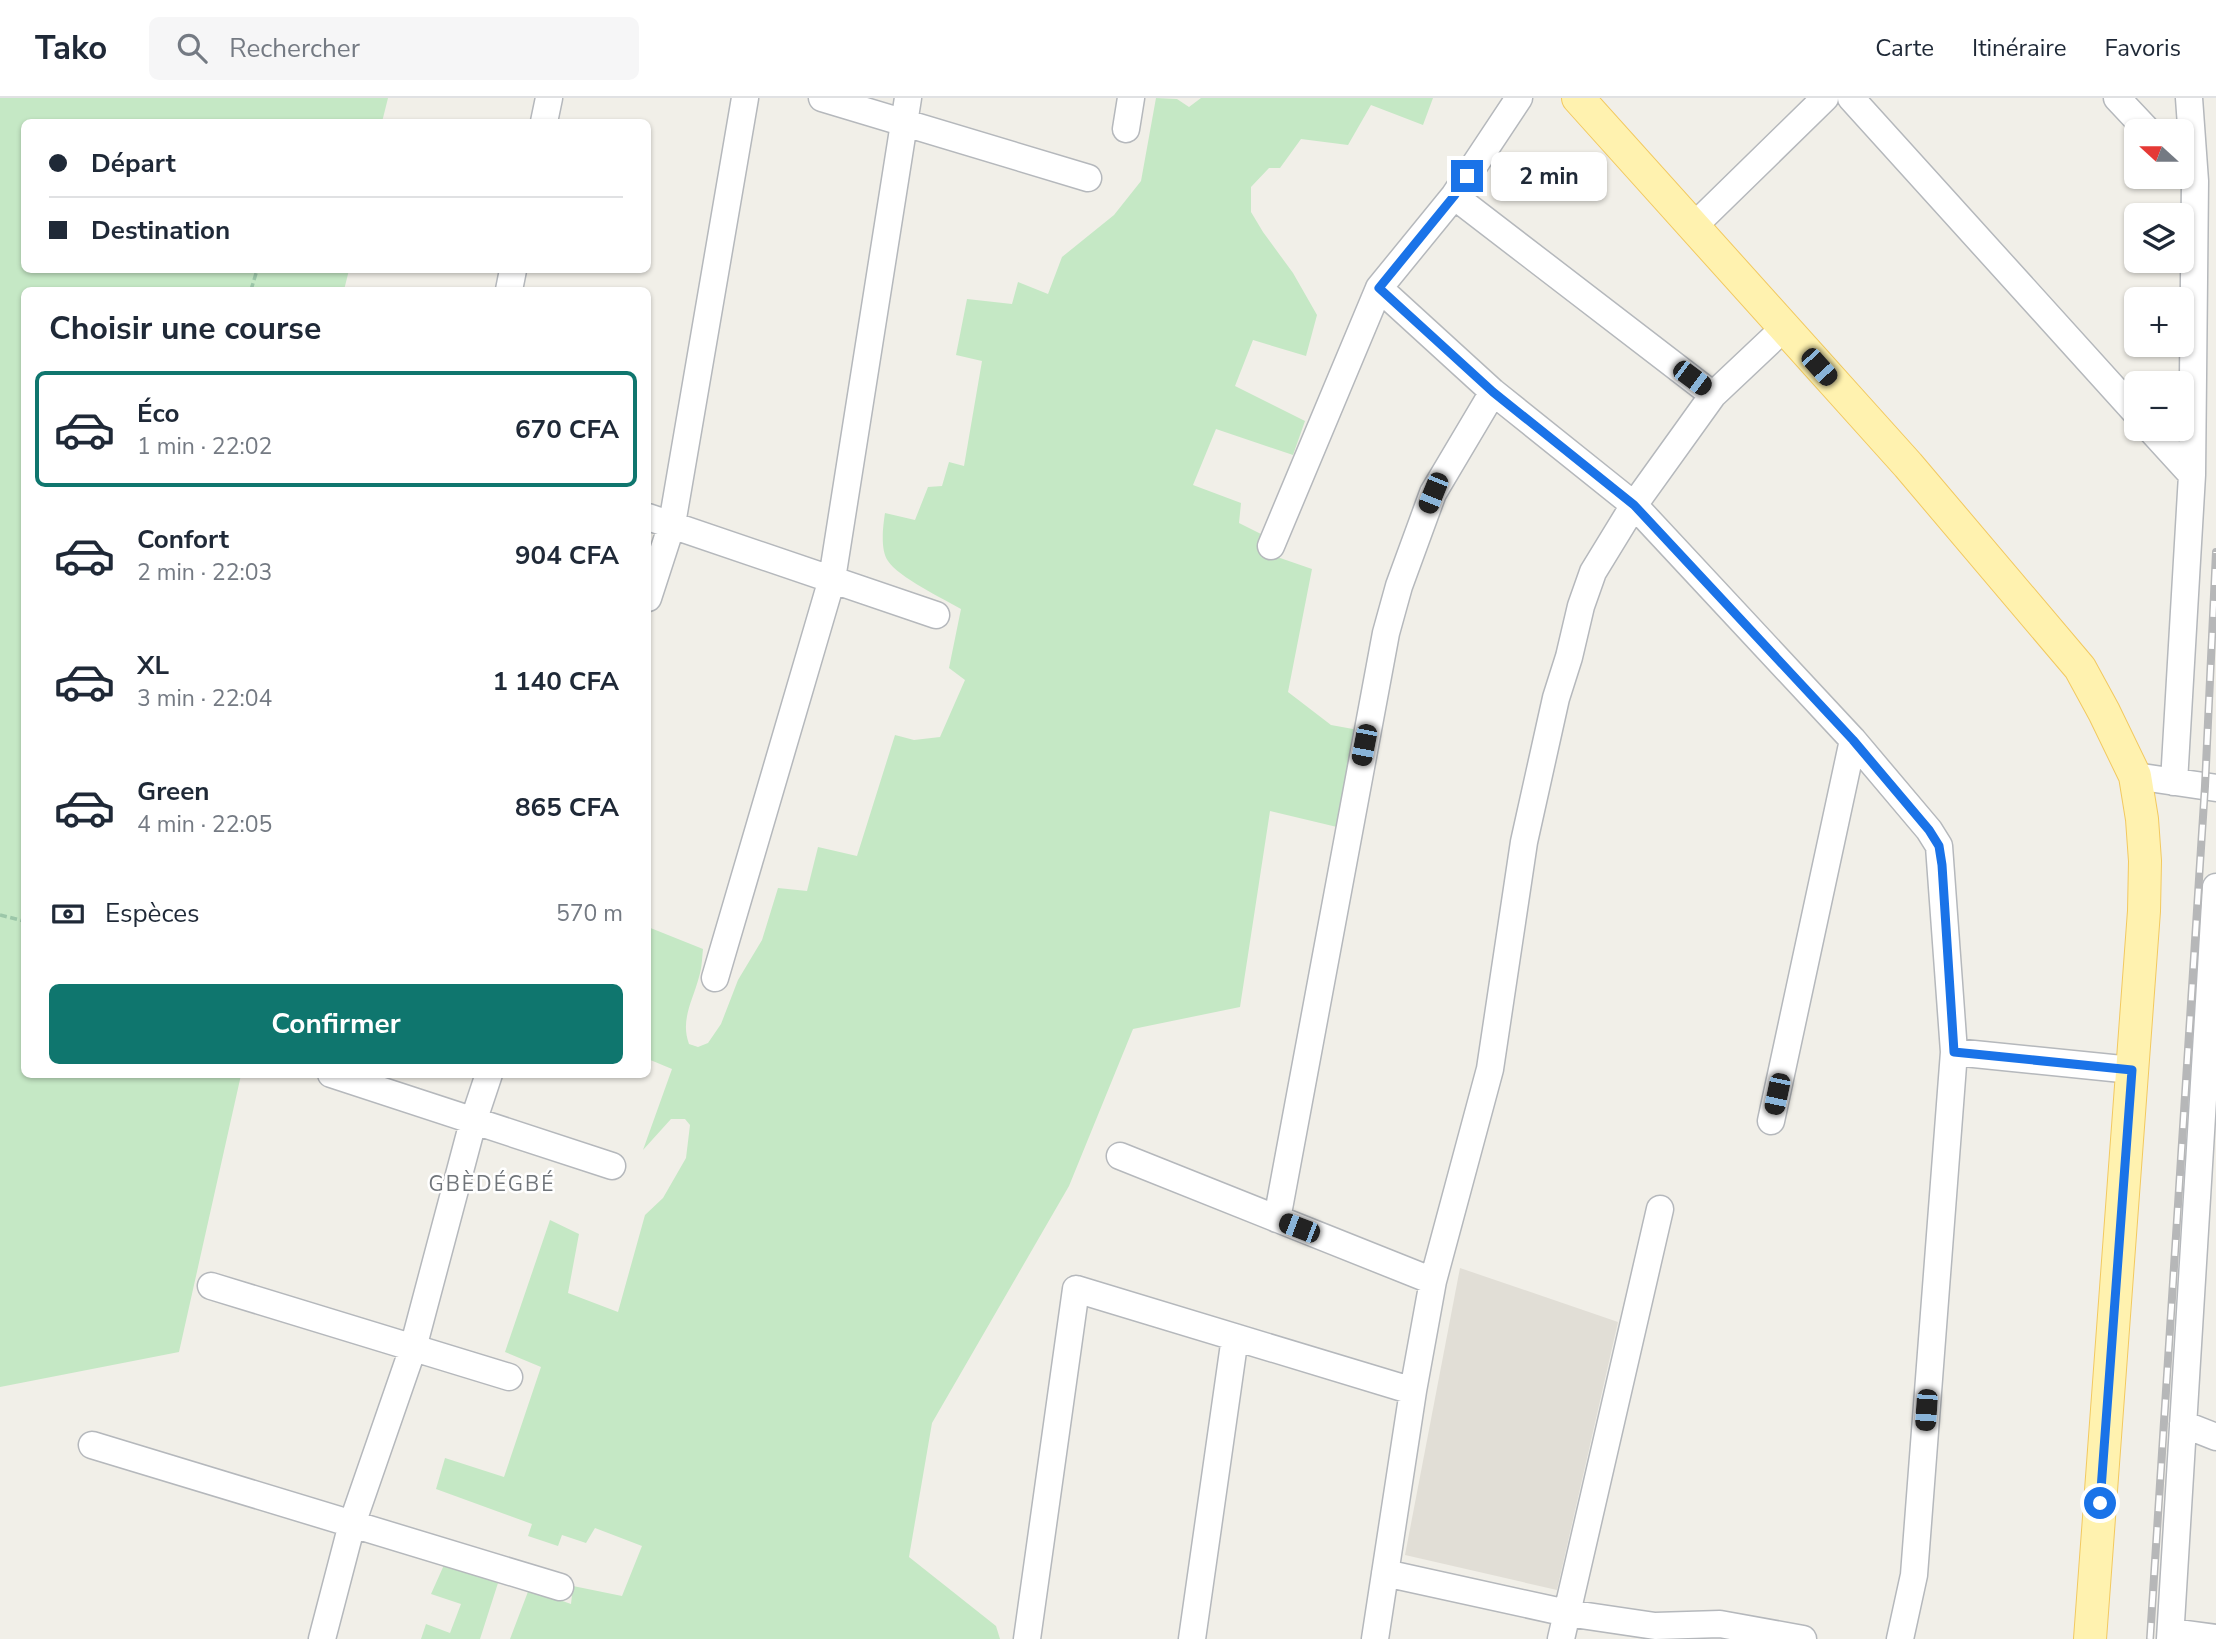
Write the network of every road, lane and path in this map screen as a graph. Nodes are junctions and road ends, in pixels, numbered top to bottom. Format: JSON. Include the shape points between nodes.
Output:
{"nodes":[{"id":1,"x":549,"y":98,"type":"edge"},
{"id":2,"x":745,"y":98,"type":"edge"},
{"id":3,"x":822,"y":98,"type":"edge"},
{"id":4,"x":1131,"y":98,"type":"edge"},
{"id":5,"x":1519,"y":98,"type":"edge"},
{"id":6,"x":1578,"y":98,"type":"edge"},
{"id":7,"x":1825,"y":98,"type":"edge"},
{"id":8,"x":1851,"y":98,"type":"edge"},
{"id":9,"x":2117,"y":98,"type":"edge"},
{"id":10,"x":2189,"y":98,"type":"edge"},
{"id":11,"x":906,"y":110,"type":"edge"},
{"id":12,"x":545,"y":119,"type":"edge"},
{"id":13,"x":2137,"y":119,"type":"edge"},
{"id":14,"x":2189,"y":119,"type":"edge"},
{"id":15,"x":1126,"y":129,"type":"dead end"},
{"id":16,"x":1088,"y":178,"type":"dead end"},
{"id":17,"x":2189,"y":189,"type":"edge"},
{"id":18,"x":1454,"y":196,"type":"junction"},
{"id":19,"x":1694,"y":226,"type":"junction"},
{"id":20,"x":1379,"y":288,"type":"junction"},
{"id":21,"x":1784,"y":328,"type":"junction"},
{"id":22,"x":1493,"y":392,"type":"junction"},
{"id":23,"x":1713,"y":395,"type":"junction"},
{"id":24,"x":2124,"y":400,"type":"edge"},
{"id":25,"x":2161,"y":441,"type":"edge"},
{"id":26,"x":2192,"y":475,"type":"junction"},
{"id":27,"x":1634,"y":505,"type":"junction"},
{"id":28,"x":660,"y":521,"type":"edge"},
{"id":29,"x":1271,"y":546,"type":"dead end"},
{"id":30,"x":651,"y":579,"type":"edge"},
{"id":31,"x":832,"y":579,"type":"junction"},
{"id":32,"x":936,"y":615,"type":"dead end"},
{"id":33,"x":1853,"y":740,"type":"junction"},
{"id":34,"x":2135,"y":776,"type":"junction"},
{"id":35,"x":2174,"y":782,"type":"junction"},
{"id":36,"x":2216,"y":788,"type":"edge"},
{"id":37,"x":2216,"y":887,"type":"edge"},
{"id":38,"x":0,"y":915,"type":"edge"},
{"id":39,"x":21,"y":920,"type":"edge"},
{"id":40,"x":715,"y":978,"type":"dead end"},
{"id":41,"x":1954,"y":1052,"type":"junction"},
{"id":42,"x":2132,"y":1070,"type":"junction"},
{"id":43,"x":343,"y":1078,"type":"edge"},
{"id":44,"x":488,"y":1078,"type":"edge"},
{"id":45,"x":1771,"y":1121,"type":"dead end"},
{"id":46,"x":473,"y":1122,"type":"junction"},
{"id":47,"x":1120,"y":1156,"type":"dead end"},
{"id":48,"x":612,"y":1166,"type":"dead end"},
{"id":49,"x":1660,"y":1209,"type":"dead end"},
{"id":50,"x":1277,"y":1219,"type":"junction"},
{"id":51,"x":1433,"y":1281,"type":"junction"},
{"id":52,"x":211,"y":1286,"type":"dead end"},
{"id":53,"x":1235,"y":1337,"type":"junction"},
{"id":54,"x":413,"y":1348,"type":"junction"},
{"id":55,"x":509,"y":1377,"type":"dead end"},
{"id":56,"x":1413,"y":1391,"type":"junction"},
{"id":57,"x":2183,"y":1424,"type":"junction"},
{"id":58,"x":2216,"y":1437,"type":"edge"},
{"id":59,"x":92,"y":1445,"type":"dead end"},
{"id":60,"x":352,"y":1524,"type":"junction"},
{"id":61,"x":1385,"y":1573,"type":"junction"},
{"id":62,"x":560,"y":1587,"type":"dead end"},
{"id":63,"x":1567,"y":1613,"type":"junction"},
{"id":64,"x":2170,"y":1636,"type":"edge"},
{"id":65,"x":2216,"y":1638,"type":"edge"},
{"id":66,"x":322,"y":1639,"type":"edge"},
{"id":67,"x":1027,"y":1639,"type":"edge"},
{"id":68,"x":1192,"y":1639,"type":"edge"},
{"id":69,"x":1375,"y":1639,"type":"edge"},
{"id":70,"x":1561,"y":1639,"type":"edge"},
{"id":71,"x":1803,"y":1639,"type":"edge"},
{"id":72,"x":1899,"y":1639,"type":"edge"},
{"id":73,"x":2090,"y":1639,"type":"edge"}],
"edges":[{"from":1,"to":12,"type":"street"},
{"from":2,"to":28,"type":"street"},
{"from":3,"to":11,"type":"street"},
{"from":4,"to":15,"type":"street"},
{"from":5,"to":18,"type":"street"},
{"from":6,"to":19,"type":"main road"},
{"from":7,"to":19,"type":"street"},
{"from":8,"to":24,"type":"street"},
{"from":9,"to":13,"type":"street"},
{"from":10,"to":14,"type":"street"},
{"from":11,"to":16,"type":"street"},
{"from":11,"to":31,"type":"street"},
{"from":17,"to":26,"type":"street"},
{"from":18,"to":20,"type":"street"},
{"from":18,"to":23,"type":"street"},
{"from":19,"to":21,"type":"main road"},
{"from":20,"to":22,"type":"street"},
{"from":20,"to":29,"type":"street"},
{"from":21,"to":23,"type":"street"},
{"from":21,"to":34,"type":"main road","via":[[1908,464],[2080,668]]},
{"from":22,"to":27,"type":"street"},
{"from":22,"to":50,"type":"street","via":[[1433,493],[1386,633]]},
{"from":23,"to":27,"type":"street"},
{"from":25,"to":26,"type":"street"},
{"from":26,"to":35,"type":"street"},
{"from":27,"to":33,"type":"street"},
{"from":27,"to":51,"type":"street","via":[[1593,572],[1556,698],[1524,842],[1490,1069]]},
{"from":28,"to":30,"type":"street"},
{"from":28,"to":31,"type":"street"},
{"from":31,"to":32,"type":"street"},
{"from":31,"to":40,"type":"street"},
{"from":33,"to":41,"type":"street","via":[[1939,846]]},
{"from":33,"to":45,"type":"street"},
{"from":34,"to":35,"type":"street"},
{"from":34,"to":42,"type":"main road","via":[[2145,861]]},
{"from":35,"to":36,"type":"street"},
{"from":37,"to":57,"type":"street"},
{"from":38,"to":39,"type":"path"},
{"from":41,"to":42,"type":"street"},
{"from":41,"to":72,"type":"street","via":[[1914,1575]]},
{"from":42,"to":73,"type":"main road"},
{"from":43,"to":46,"type":"street"},
{"from":44,"to":46,"type":"street"},
{"from":46,"to":48,"type":"street"},
{"from":46,"to":54,"type":"street"},
{"from":47,"to":50,"type":"street"},
{"from":49,"to":63,"type":"street"},
{"from":50,"to":51,"type":"street"},
{"from":51,"to":56,"type":"street"},
{"from":52,"to":54,"type":"street"},
{"from":53,"to":56,"type":"street"},
{"from":53,"to":67,"type":"street","via":[[1076,1289]]},
{"from":53,"to":68,"type":"street"},
{"from":54,"to":55,"type":"street"},
{"from":54,"to":60,"type":"street"},
{"from":56,"to":61,"type":"street"},
{"from":57,"to":58,"type":"street"},
{"from":57,"to":64,"type":"street"},
{"from":59,"to":60,"type":"street"},
{"from":60,"to":62,"type":"street"},
{"from":60,"to":66,"type":"street"},
{"from":61,"to":63,"type":"street"},
{"from":61,"to":69,"type":"street"},
{"from":63,"to":70,"type":"street"},
{"from":63,"to":71,"type":"street","via":[[1655,1626],[1720,1624]]},
{"from":64,"to":65,"type":"street"}]}
